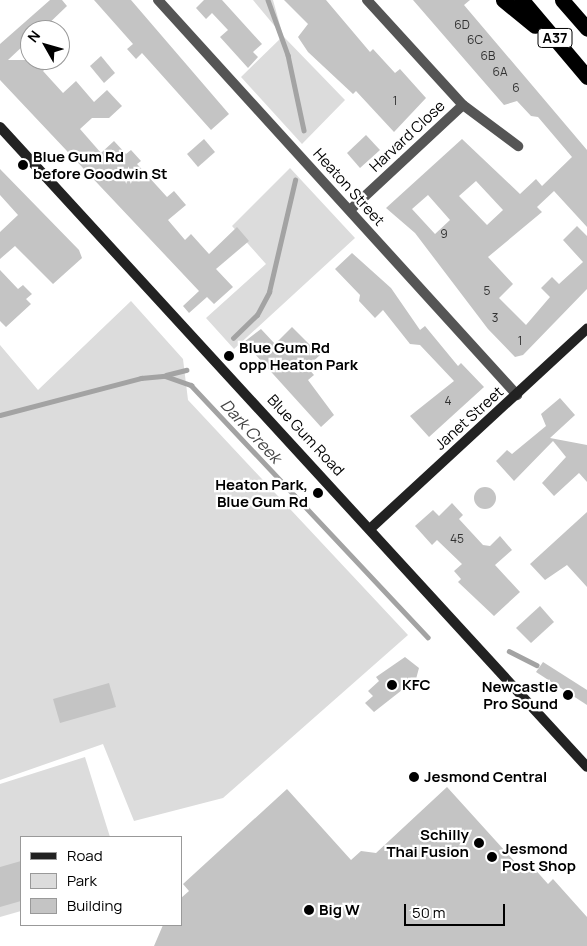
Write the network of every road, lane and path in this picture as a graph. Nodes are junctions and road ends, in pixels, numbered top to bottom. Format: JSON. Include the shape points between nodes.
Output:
{"nodes":[{"id":1,"x":158,"y":0,"type":"edge"},
{"id":2,"x":368,"y":0,"type":"edge"},
{"id":3,"x":502,"y":0,"type":"edge"},
{"id":4,"x":522,"y":0,"type":"edge"},
{"id":5,"x":562,"y":0,"type":"edge"},
{"id":6,"x":587,"y":29,"type":"edge"},
{"id":7,"x":562,"y":47,"type":"junction"},
{"id":8,"x":587,"y":77,"type":"edge"},
{"id":9,"x":463,"y":105,"type":"junction"},
{"id":10,"x":0,"y":127,"type":"edge"},
{"id":11,"x":518,"y":146,"type":"dead end"},
{"id":12,"x":350,"y":210,"type":"junction"},
{"id":13,"x":587,"y":329,"type":"edge"},
{"id":14,"x":517,"y":395,"type":"junction"},
{"id":15,"x":371,"y":528,"type":"junction"},
{"id":16,"x":587,"y":767,"type":"edge"}],
"edges":[{"from":1,"to":12,"type":"street","name":"Heaton Street"},
{"from":2,"to":9,"type":"street","name":"Harvard Close"},
{"from":3,"to":7,"type":"highway"},
{"from":4,"to":7,"type":"highway","number":"A37"},
{"from":5,"to":6,"type":"highway","number":"A37"},
{"from":7,"to":8,"type":"highway","number":"A37"},
{"from":9,"to":11,"type":"street","name":"Harvard Close"},
{"from":9,"to":12,"type":"street","name":"Harvard Close"},
{"from":10,"to":15,"type":"main road","name":"Blue Gum Road"},
{"from":12,"to":14,"type":"street","name":"Heaton Street"},
{"from":13,"to":14,"type":"main road","name":"Janet Street"},
{"from":14,"to":15,"type":"main road","name":"Janet Street"},
{"from":15,"to":16,"type":"main road","name":"Blue Gum Road"}]}
